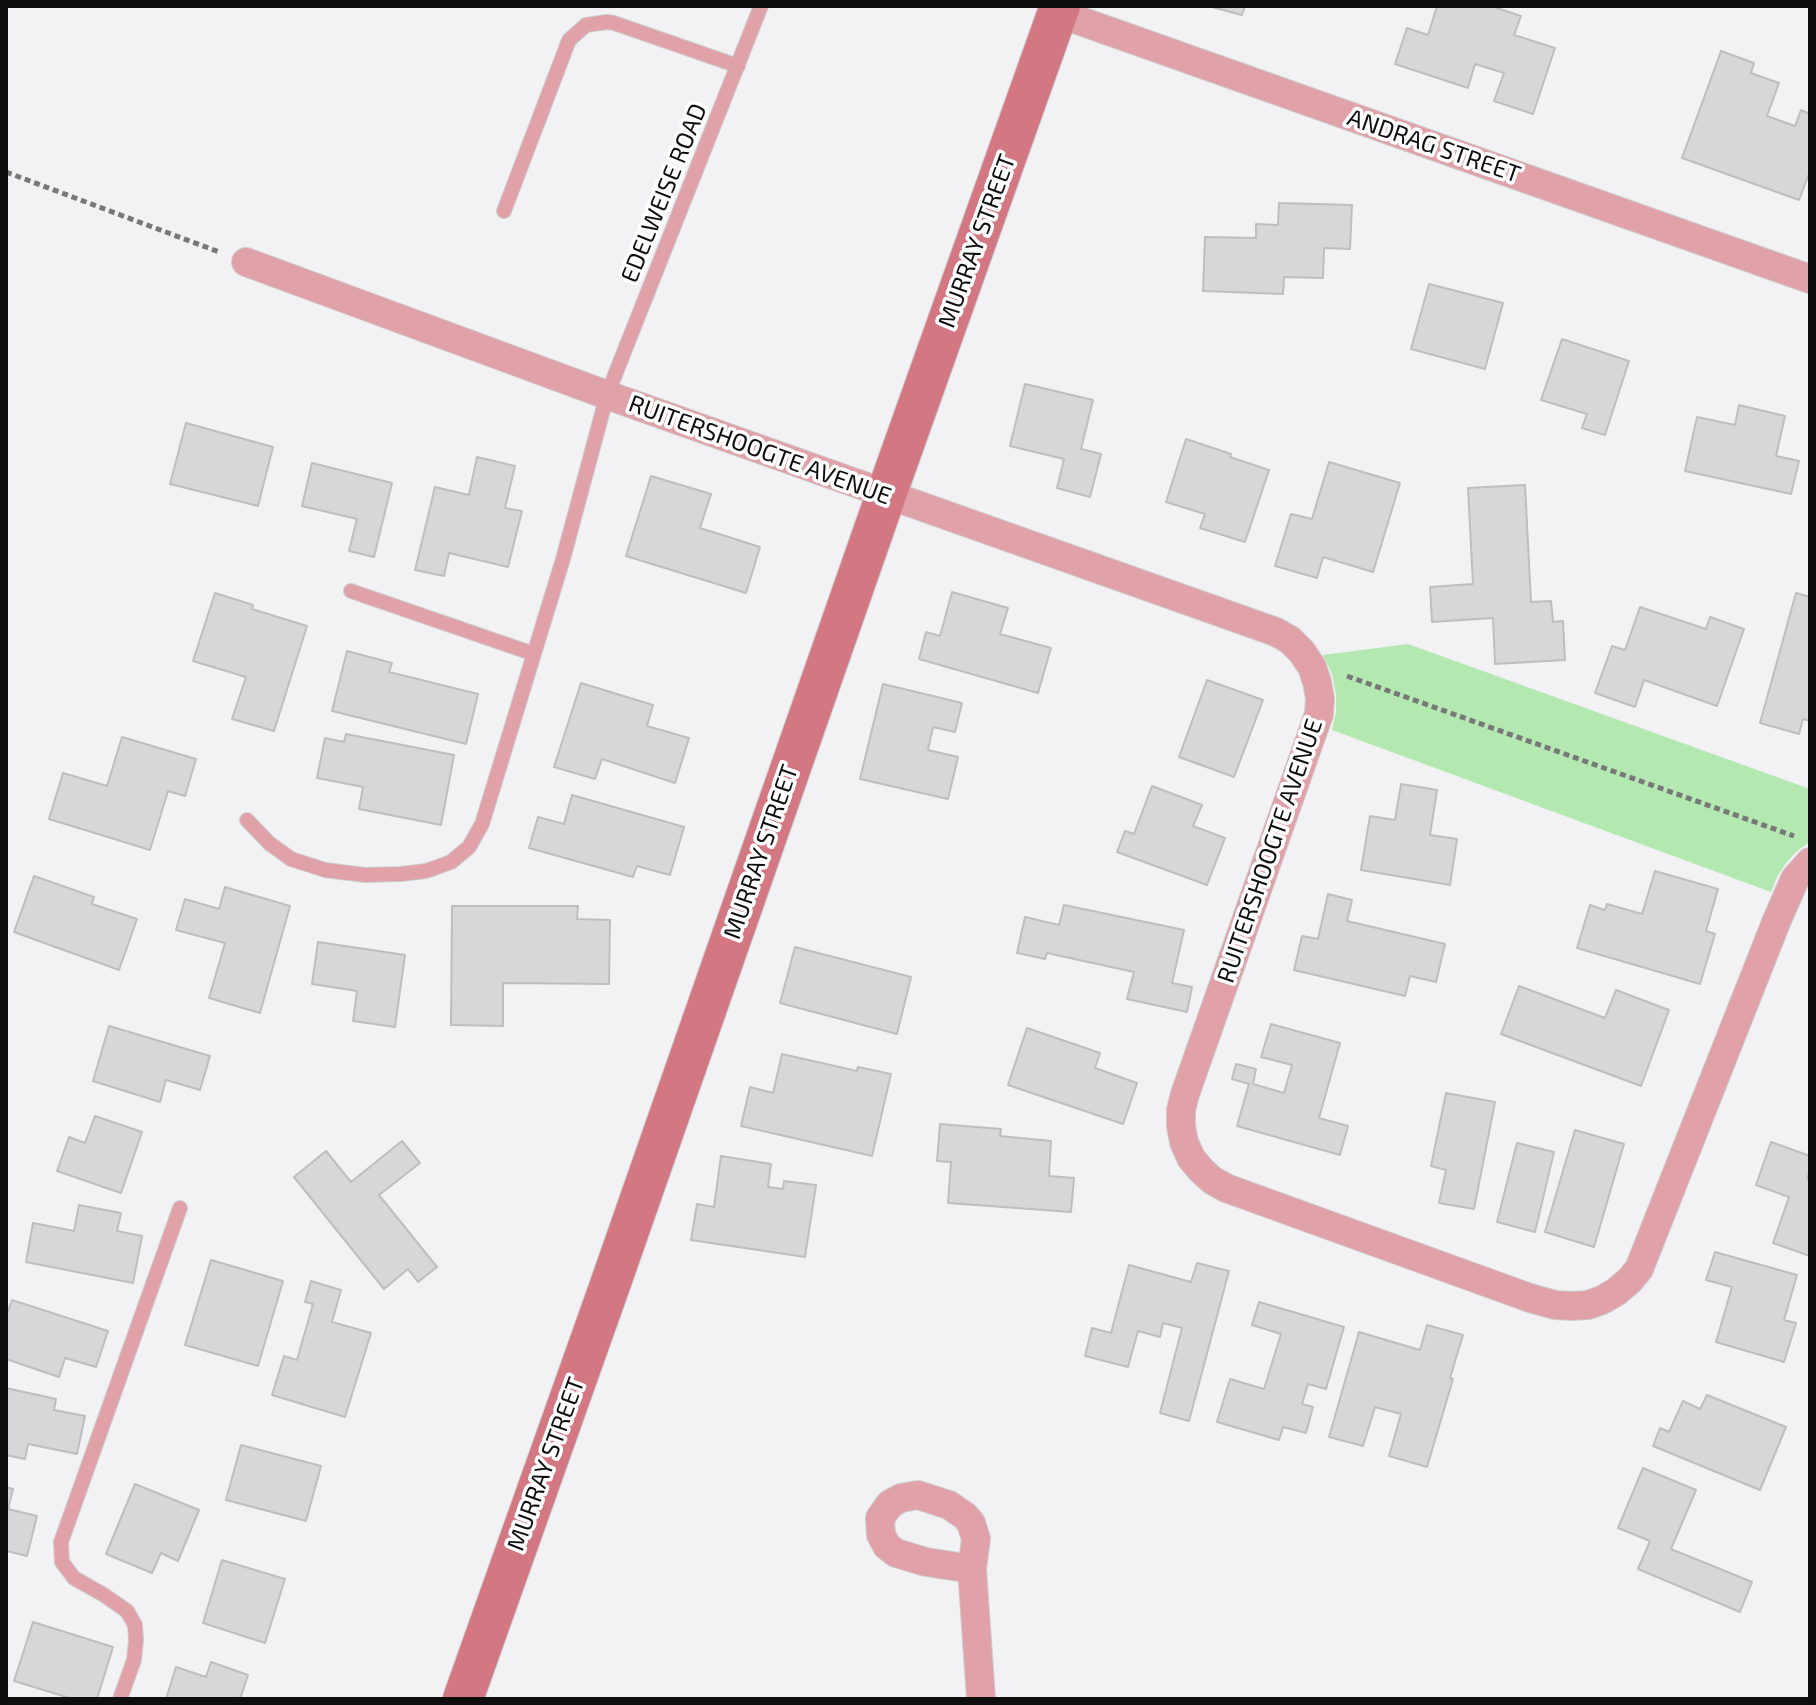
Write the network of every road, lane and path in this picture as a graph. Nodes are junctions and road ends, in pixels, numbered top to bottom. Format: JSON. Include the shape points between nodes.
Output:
{"nodes":[{"id":1,"x":761,"y":6,"type":"edge"},
{"id":2,"x":1059,"y":10,"type":"edge"},
{"id":3,"x":738,"y":66,"type":"junction"},
{"id":4,"x":6,"y":172,"type":"edge"},
{"id":5,"x":504,"y":211,"type":"dead end"},
{"id":6,"x":246,"y":262,"type":"joint"},
{"id":7,"x":1810,"y":279,"type":"edge"},
{"id":8,"x":607,"y":395,"type":"junction"},
{"id":9,"x":886,"y":495,"type":"junction"},
{"id":10,"x":351,"y":591,"type":"dead end"},
{"id":11,"x":534,"y":654,"type":"junction"},
{"id":12,"x":1312,"y":667,"type":"junction"},
{"id":13,"x":247,"y":820,"type":"dead end"},
{"id":14,"x":1806,"y":850,"type":"edge"},
{"id":15,"x":180,"y":1208,"type":"dead end"},
{"id":16,"x":972,"y":1569,"type":"dead end"},
{"id":17,"x":120,"y":1699,"type":"edge"},
{"id":18,"x":463,"y":1699,"type":"edge"},
{"id":19,"x":981,"y":1699,"type":"edge"}],
"edges":[{"from":1,"to":3,"type":"lane","name":"EDELWEISE ROAD"},
{"from":2,"to":7,"type":"street","name":"ANDRAG STREET"},
{"from":2,"to":9,"type":"street","name":"MURRAY STREET"},
{"from":3,"to":5,"type":"lane","via":[[614,23],[586,25],[569,40]]},
{"from":3,"to":8,"type":"lane","name":"EDELWEISE ROAD"},
{"from":4,"to":6,"type":"path"},
{"from":6,"to":8,"type":"street","name":"RUITERSHOOGTE AVENUE"},
{"from":8,"to":9,"type":"street","name":"RUITERSHOOGTE AVENUE"},
{"from":8,"to":11,"type":"lane","name":"EDELWEISE ROAD"},
{"from":9,"to":12,"type":"street","name":"RUITERSHOOGTE AVENUE","via":[[1276,632]]},
{"from":9,"to":18,"type":"street","name":"MURRAY STREET"},
{"from":10,"to":11,"type":"lane"},
{"from":11,"to":13,"type":"lane","name":"EDELWEISE ROAD","via":[[482,824],[469,847],[451,862],[401,874],[325,870],[291,859]]},
{"from":12,"to":14,"type":"path"},
{"from":12,"to":14,"type":"street","name":"RUITERSHOOGTE AVENUE","via":[[1320,698],[1315,729],[1181,1110],[1191,1158],[1226,1188],[1555,1305],[1588,1305],[1616,1292],[1639,1269]]},
{"from":15,"to":17,"type":"lane","via":[[61,1542],[62,1562],[74,1578],[127,1611],[135,1625],[134,1660]]},
{"from":16,"to":19,"type":"street"}]}
